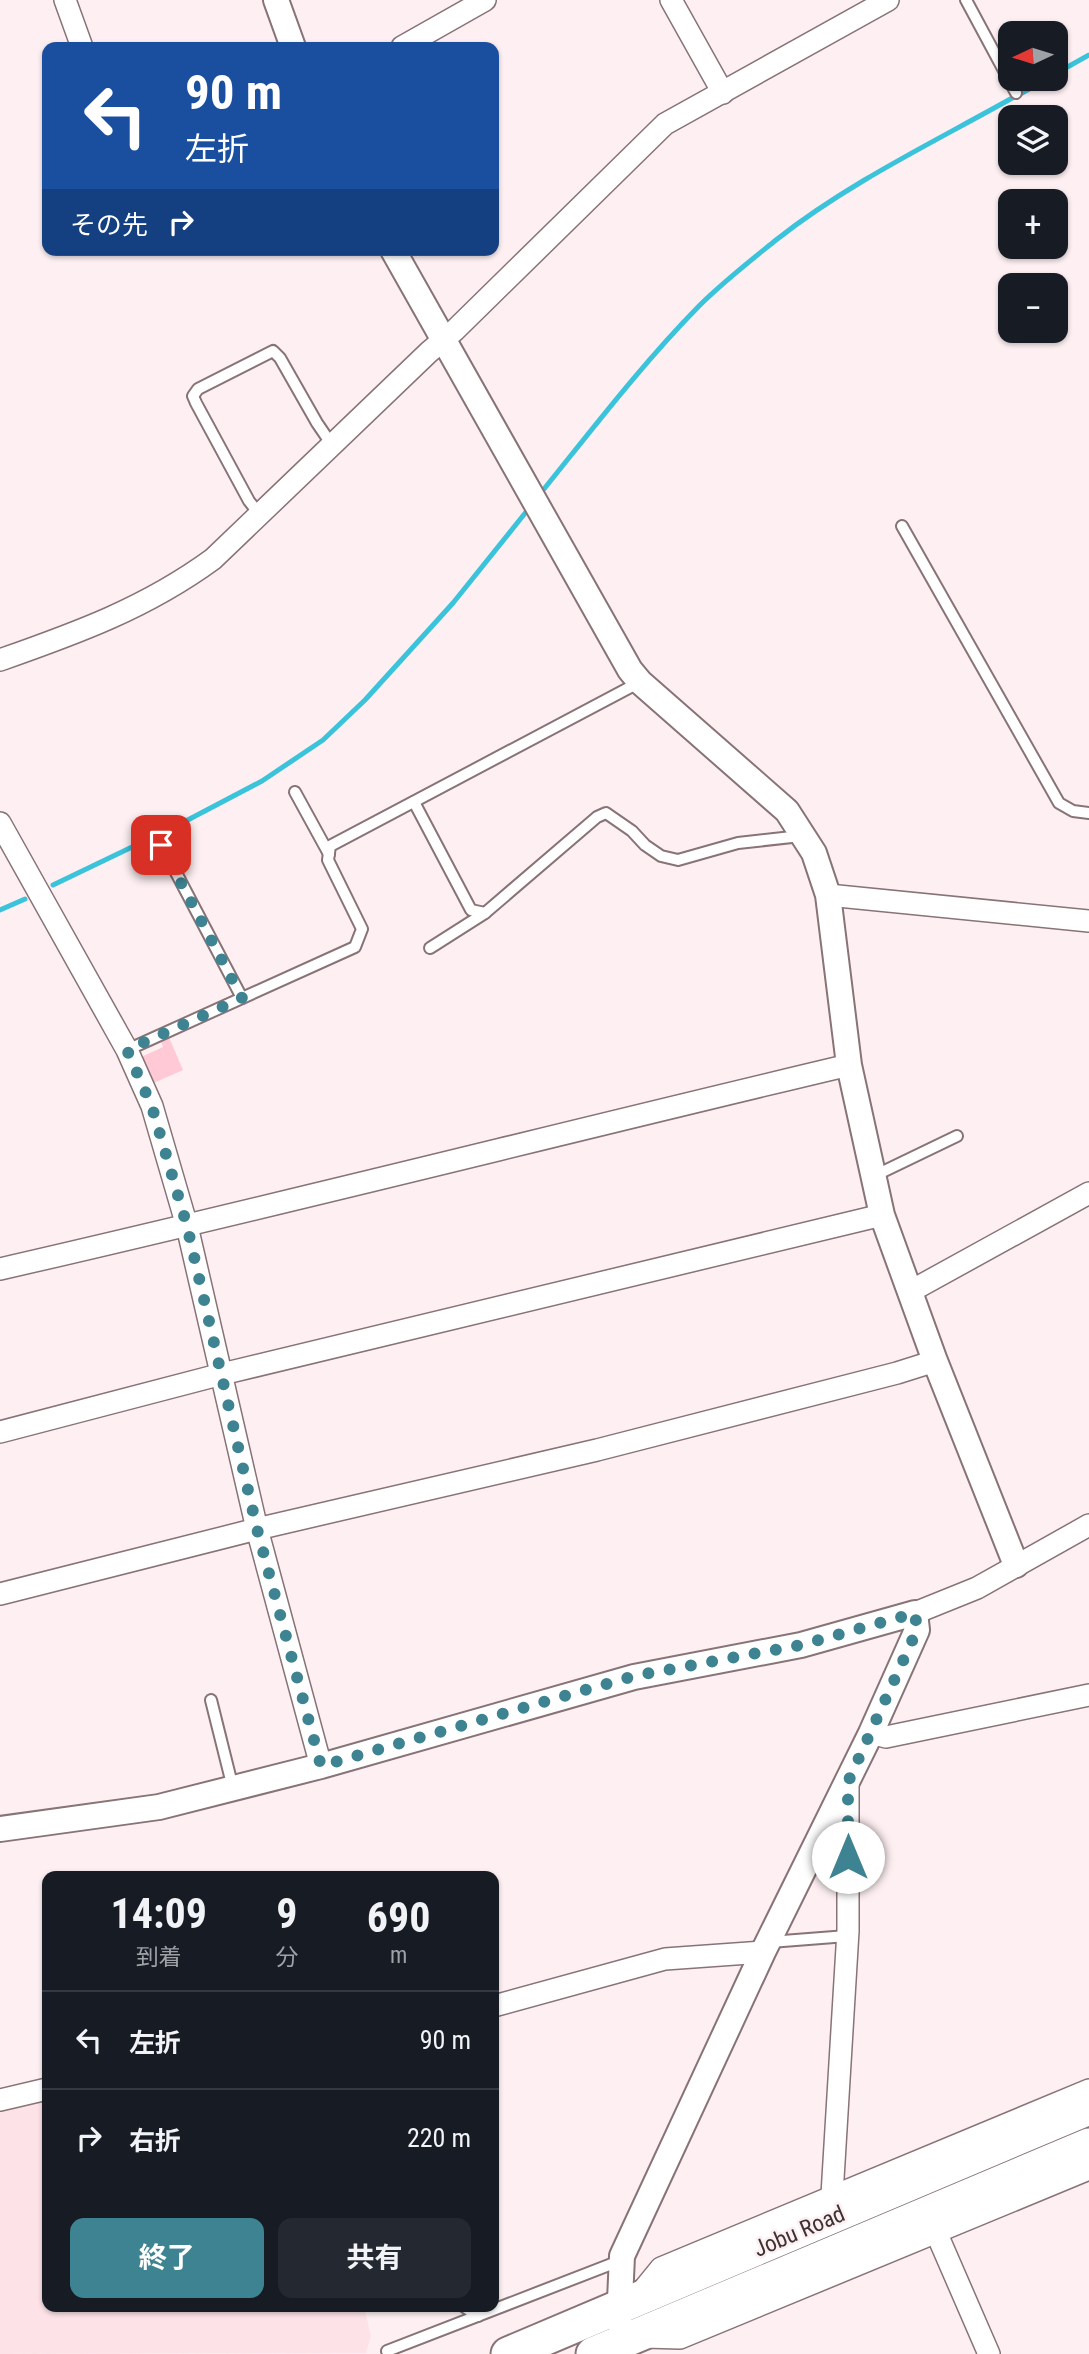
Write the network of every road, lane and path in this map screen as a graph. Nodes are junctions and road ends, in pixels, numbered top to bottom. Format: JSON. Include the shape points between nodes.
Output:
{"nodes":[{"id":1,"x":65,"y":0,"type":"edge"},
{"id":2,"x":276,"y":0,"type":"edge"},
{"id":3,"x":485,"y":0,"type":"edge"},
{"id":4,"x":671,"y":0,"type":"edge"},
{"id":5,"x":888,"y":0,"type":"edge"},
{"id":6,"x":966,"y":0,"type":"edge"},
{"id":7,"x":80,"y":42,"type":"edge"},
{"id":8,"x":291,"y":42,"type":"edge"},
{"id":9,"x":411,"y":42,"type":"edge"},
{"id":10,"x":723,"y":93,"type":"junction"},
{"id":11,"x":1016,"y":93,"type":"dead end"},
{"id":12,"x":396,"y":256,"type":"edge"},
{"id":13,"x":444,"y":340,"type":"junction"},
{"id":14,"x":332,"y":445,"type":"junction"},
{"id":15,"x":260,"y":515,"type":"junction"},
{"id":16,"x":902,"y":526,"type":"dead end"},
{"id":17,"x":0,"y":660,"type":"edge"},
{"id":18,"x":640,"y":682,"type":"junction"},
{"id":19,"x":295,"y":792,"type":"dead end"},
{"id":20,"x":414,"y":802,"type":"junction"},
{"id":21,"x":1089,"y":813,"type":"edge"},
{"id":22,"x":1,"y":826,"type":"edge"},
{"id":23,"x":802,"y":835,"type":"junction"},
{"id":24,"x":161,"y":845,"type":"dead end"},
{"id":25,"x":329,"y":853,"type":"junction"},
{"id":26,"x":828,"y":895,"type":"junction"},
{"id":27,"x":485,"y":913,"type":"junction"},
{"id":28,"x":1089,"y":921,"type":"edge"},
{"id":29,"x":430,"y":948,"type":"dead end"},
{"id":30,"x":242,"y":998,"type":"junction"},
{"id":31,"x":127,"y":1050,"type":"junction"},
{"id":32,"x":849,"y":1065,"type":"junction"},
{"id":33,"x":957,"y":1136,"type":"dead end"},
{"id":34,"x":873,"y":1176,"type":"junction"},
{"id":35,"x":1089,"y":1193,"type":"edge"},
{"id":36,"x":882,"y":1215,"type":"junction"},
{"id":37,"x":187,"y":1226,"type":"junction"},
{"id":38,"x":0,"y":1269,"type":"edge"},
{"id":39,"x":911,"y":1291,"type":"junction"},
{"id":40,"x":935,"y":1361,"type":"junction"},
{"id":41,"x":222,"y":1374,"type":"junction"},
{"id":42,"x":0,"y":1432,"type":"edge"},
{"id":43,"x":1089,"y":1525,"type":"edge"},
{"id":44,"x":257,"y":1529,"type":"junction"},
{"id":45,"x":1016,"y":1565,"type":"junction"},
{"id":46,"x":0,"y":1594,"type":"edge"},
{"id":47,"x":915,"y":1613,"type":"junction"},
{"id":48,"x":1089,"y":1695,"type":"edge"},
{"id":49,"x":211,"y":1700,"type":"dead end"},
{"id":50,"x":872,"y":1733,"type":"junction"},
{"id":51,"x":321,"y":1766,"type":"junction"},
{"id":52,"x":848,"y":1782,"type":"junction"},
{"id":53,"x":233,"y":1788,"type":"junction"},
{"id":54,"x":0,"y":1829,"type":"edge"},
{"id":55,"x":847,"y":1936,"type":"junction"},
{"id":56,"x":765,"y":1947,"type":"junction"},
{"id":57,"x":499,"y":2005,"type":"edge"},
{"id":58,"x":42,"y":2090,"type":"edge"},
{"id":59,"x":1089,"y":2090,"type":"edge"},
{"id":60,"x":0,"y":2100,"type":"edge"},
{"id":61,"x":1089,"y":2108,"type":"edge"},
{"id":62,"x":1089,"y":2145,"type":"edge"},
{"id":63,"x":1089,"y":2169,"type":"edge"},
{"id":64,"x":832,"y":2195,"type":"junction"},
{"id":65,"x":936,"y":2232,"type":"junction"},
{"id":66,"x":876,"y":2233,"type":"junction"},
{"id":67,"x":911,"y":2243,"type":"junction"},
{"id":68,"x":622,"y":2260,"type":"junction"},
{"id":69,"x":628,"y":2303,"type":"junction"},
{"id":70,"x":499,"y":2308,"type":"edge"},
{"id":71,"x":472,"y":2312,"type":"edge"},
{"id":72,"x":488,"y":2312,"type":"edge"},
{"id":73,"x":478,"y":2316,"type":"junction"},
{"id":74,"x":616,"y":2347,"type":"edge"},
{"id":75,"x":387,"y":2351,"type":"dead end"},
{"id":76,"x":508,"y":2354,"type":"edge"},
{"id":77,"x":989,"y":2354,"type":"edge"}],
"edges":[{"from":1,"to":7,"type":"street"},
{"from":2,"to":8,"type":"street"},
{"from":3,"to":9,"type":"street"},
{"from":4,"to":10,"type":"street"},
{"from":5,"to":10,"type":"street"},
{"from":6,"to":11,"type":"lane"},
{"from":10,"to":13,"type":"street","via":[[665,124]]},
{"from":12,"to":13,"type":"street"},
{"from":13,"to":14,"type":"street"},
{"from":13,"to":18,"type":"street"},
{"from":14,"to":15,"type":"street"},
{"from":14,"to":15,"type":"lane","via":[[273,351],[198,388],[193,396],[196,403]]},
{"from":15,"to":17,"type":"street","via":[[213,559],[148,600],[93,627]]},
{"from":16,"to":21,"type":"lane","via":[[1059,803]]},
{"from":18,"to":20,"type":"lane"},
{"from":18,"to":23,"type":"street","via":[[787,811]]},
{"from":19,"to":25,"type":"lane"},
{"from":20,"to":25,"type":"lane","via":[[330,846]]},
{"from":20,"to":27,"type":"lane","via":[[471,909]]},
{"from":22,"to":31,"type":"street"},
{"from":23,"to":26,"type":"street","via":[[814,853]]},
{"from":23,"to":27,"type":"lane","via":[[738,843],[678,860],[661,856],[606,813]]},
{"from":24,"to":30,"type":"lane"},
{"from":25,"to":30,"type":"lane","via":[[328,860],[362,929],[355,947]]},
{"from":26,"to":28,"type":"street"},
{"from":26,"to":32,"type":"street"},
{"from":27,"to":29,"type":"lane"},
{"from":30,"to":31,"type":"lane"},
{"from":31,"to":37,"type":"street","via":[[152,1107]]},
{"from":32,"to":34,"type":"street"},
{"from":32,"to":37,"type":"street"},
{"from":33,"to":34,"type":"lane"},
{"from":34,"to":36,"type":"street"},
{"from":35,"to":39,"type":"street"},
{"from":36,"to":39,"type":"street"},
{"from":36,"to":41,"type":"street"},
{"from":37,"to":38,"type":"street"},
{"from":37,"to":41,"type":"street"},
{"from":39,"to":40,"type":"street"},
{"from":40,"to":44,"type":"street","via":[[597,1450]]},
{"from":40,"to":45,"type":"street"},
{"from":41,"to":42,"type":"street"},
{"from":41,"to":44,"type":"street"},
{"from":43,"to":45,"type":"street"},
{"from":44,"to":46,"type":"street"},
{"from":44,"to":51,"type":"street"},
{"from":45,"to":47,"type":"street","via":[[977,1588]]},
{"from":47,"to":50,"type":"street","via":[[917,1630]]},
{"from":47,"to":51,"type":"street","via":[[801,1645],[634,1676]]},
{"from":48,"to":50,"type":"street","via":[[886,1737]]},
{"from":49,"to":53,"type":"lane"},
{"from":50,"to":52,"type":"street"},
{"from":51,"to":53,"type":"street"},
{"from":52,"to":55,"type":"street"},
{"from":52,"to":56,"type":"street"},
{"from":53,"to":54,"type":"street","via":[[159,1807]]},
{"from":55,"to":56,"type":"lane"},
{"from":55,"to":64,"type":"street"},
{"from":56,"to":57,"type":"street","via":[[665,1959]]},
{"from":56,"to":68,"type":"street"},
{"from":58,"to":60,"type":"street"},
{"from":59,"to":64,"type":"street"},
{"from":61,"to":69,"type":"highway","name":"Jobu Road"},
{"from":62,"to":66,"type":"highway","name":"Jobu Road"},
{"from":63,"to":65,"type":"street"},
{"from":64,"to":69,"type":"street","via":[[661,2267]]},
{"from":65,"to":67,"type":"street"},
{"from":65,"to":77,"type":"street"},
{"from":66,"to":67,"type":"street"},
{"from":66,"to":74,"type":"highway","name":"Jobu Road"},
{"from":67,"to":74,"type":"street","via":[[680,2339]]},
{"from":68,"to":69,"type":"street"},
{"from":68,"to":70,"type":"lane"},
{"from":69,"to":74,"type":"street"},
{"from":69,"to":76,"type":"highway","name":"Jobu Road"},
{"from":71,"to":73,"type":"lane"},
{"from":72,"to":73,"type":"lane"},
{"from":73,"to":75,"type":"lane"}]}
